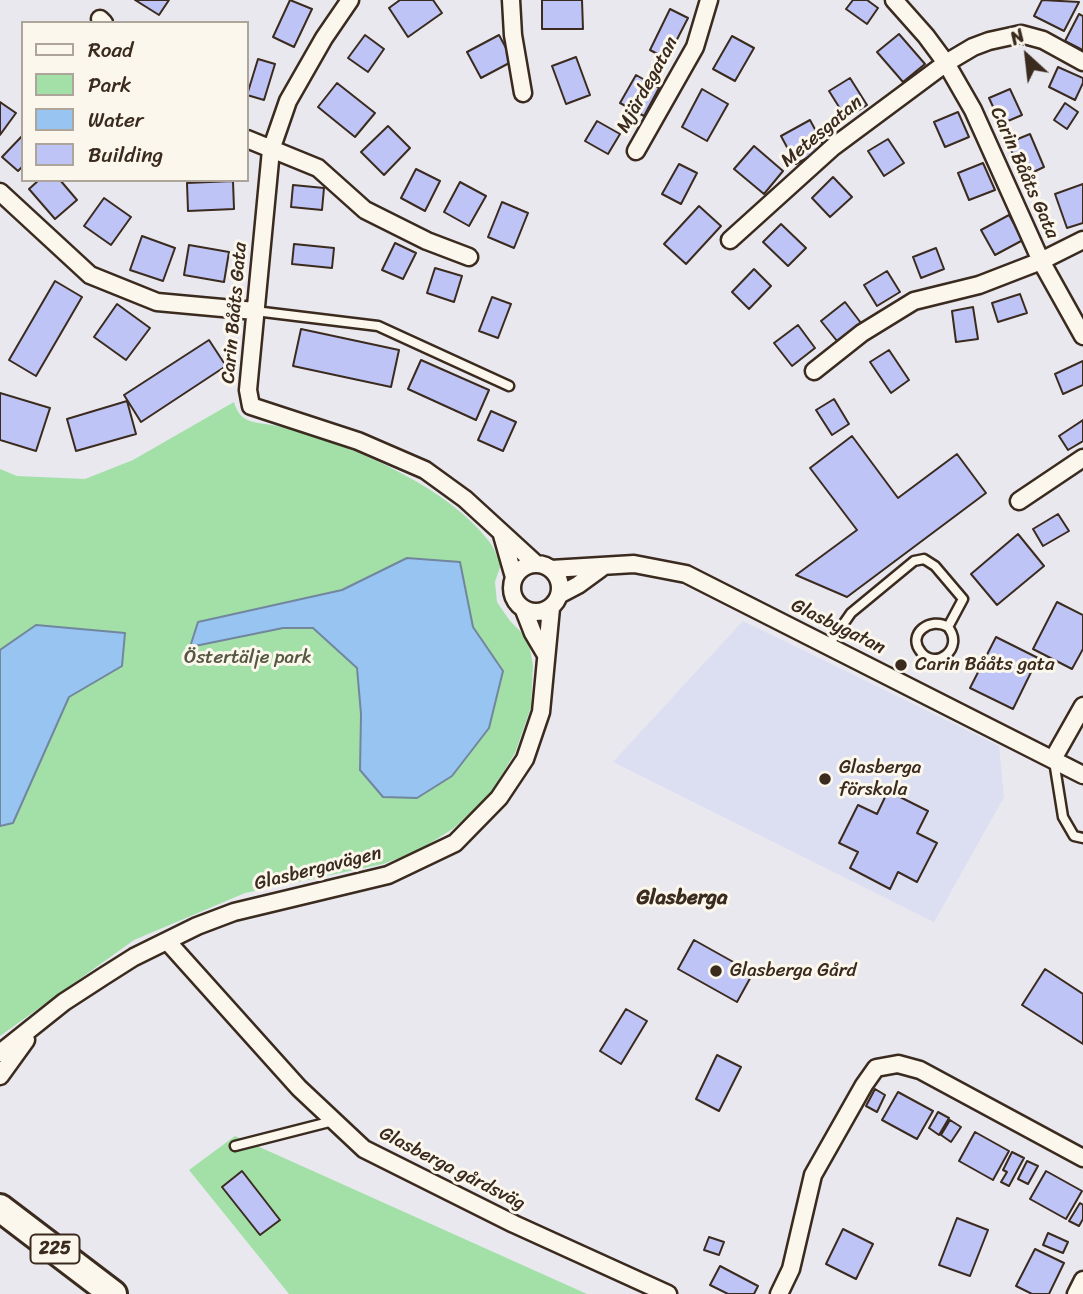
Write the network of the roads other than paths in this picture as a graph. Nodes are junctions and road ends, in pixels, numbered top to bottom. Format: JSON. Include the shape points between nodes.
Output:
{"nodes":[{"id":1,"x":349,"y":0,"type":"edge"},
{"id":2,"x":511,"y":0,"type":"edge"},
{"id":3,"x":709,"y":0,"type":"edge"},
{"id":4,"x":894,"y":0,"type":"edge"},
{"id":5,"x":1083,"y":62,"type":"edge"},
{"id":6,"x":946,"y":63,"type":"junction"},
{"id":7,"x":523,"y":93,"type":"dead end"},
{"id":8,"x":248,"y":139,"type":"edge"},
{"id":9,"x":271,"y":150,"type":"junction"},
{"id":10,"x":636,"y":150,"type":"dead end"},
{"id":11,"x":0,"y":192,"type":"edge"},
{"id":12,"x":730,"y":240,"type":"dead end"},
{"id":13,"x":1083,"y":240,"type":"edge"},
{"id":14,"x":469,"y":257,"type":"dead end"},
{"id":15,"x":1041,"y":261,"type":"junction"},
{"id":16,"x":255,"y":311,"type":"junction"},
{"id":17,"x":1083,"y":336,"type":"edge"},
{"id":18,"x":814,"y":371,"type":"dead end"},
{"id":19,"x":509,"y":386,"type":"dead end"},
{"id":20,"x":1083,"y":458,"type":"edge"},
{"id":21,"x":1019,"y":501,"type":"dead end"},
{"id":22,"x":502,"y":535,"type":"junction"},
{"id":23,"x":543,"y":566,"type":"junction"},
{"id":24,"x":604,"y":566,"type":"junction"},
{"id":25,"x":514,"y":576,"type":"junction"},
{"id":26,"x":555,"y":601,"type":"junction"},
{"id":27,"x":524,"y":610,"type":"junction"},
{"id":28,"x":948,"y":627,"type":"junction"},
{"id":29,"x":828,"y":646,"type":"junction"},
{"id":30,"x":546,"y":655,"type":"junction"},
{"id":31,"x":1083,"y":706,"type":"edge"},
{"id":32,"x":1053,"y":758,"type":"junction"},
{"id":33,"x":1083,"y":775,"type":"edge"},
{"id":34,"x":1083,"y":838,"type":"edge"},
{"id":35,"x":167,"y":941,"type":"junction"},
{"id":36,"x":41,"y":1021,"type":"junction"},
{"id":37,"x":0,"y":1053,"type":"edge"},
{"id":38,"x":0,"y":1076,"type":"edge"},
{"id":39,"x":333,"y":1121,"type":"junction"},
{"id":40,"x":235,"y":1146,"type":"dead end"},
{"id":41,"x":1083,"y":1158,"type":"edge"},
{"id":42,"x":0,"y":1208,"type":"edge"},
{"id":43,"x":0,"y":1227,"type":"edge"},
{"id":44,"x":1083,"y":1280,"type":"edge"},
{"id":45,"x":111,"y":1293,"type":"edge"},
{"id":46,"x":668,"y":1294,"type":"edge"},
{"id":47,"x":779,"y":1294,"type":"edge"},
{"id":48,"x":1076,"y":1294,"type":"edge"}],
"edges":[{"from":1,"to":9,"type":"street","name":"Carin Bååts Gata","via":[[288,100]]},
{"from":2,"to":7,"type":"street"},
{"from":3,"to":10,"type":"street","name":"Mjärdegatan","via":[[695,47]]},
{"from":4,"to":6,"type":"street","name":"Carin Bååts Gata"},
{"from":5,"to":6,"type":"street","name":"Metesgatan","via":[[1043,40],[1021,34],[973,47]]},
{"from":6,"to":12,"type":"street","name":"Metesgatan","via":[[833,146]]},
{"from":6,"to":15,"type":"street","name":"Carin Bååts Gata"},
{"from":8,"to":9,"type":"street"},
{"from":9,"to":14,"type":"street","via":[[318,168],[365,210]]},
{"from":9,"to":16,"type":"street","name":"Carin Bååts Gata"},
{"from":11,"to":16,"type":"street","via":[[90,275],[157,302]]},
{"from":13,"to":15,"type":"street"},
{"from":15,"to":17,"type":"street","name":"Carin Bååts Gata"},
{"from":15,"to":18,"type":"street","via":[[979,285],[914,301],[862,332]]},
{"from":16,"to":19,"type":"lane","via":[[378,326]]},
{"from":16,"to":22,"type":"street","name":"Carin Bååts Gata","via":[[248,390],[251,406],[358,441],[425,470],[465,499]]},
{"from":20,"to":21,"type":"street"},
{"from":22,"to":23,"type":"street","name":"Carin Bååts Gata"},
{"from":22,"to":25,"type":"street","name":"Carin Bååts Gata"},
{"from":23,"to":24,"type":"street","name":"Glasbygatan"},
{"from":23,"to":25,"type":"street","via":[[523,567]]},
{"from":23,"to":26,"type":"street","via":[[559,581]]},
{"from":24,"to":26,"type":"street"},
{"from":24,"to":29,"type":"street","name":"Glasbygatan","via":[[634,564],[686,574]]},
{"from":25,"to":27,"type":"street","via":[[514,599]]},
{"from":26,"to":27,"type":"street","via":[[538,612]]},
{"from":26,"to":30,"type":"street","name":"Glasbergavägen"},
{"from":27,"to":30,"type":"street"},
{"from":28,"to":28,"type":"lane","via":[[954,637],[948,654],[932,659],[921,653],[917,641],[925,625],[936,622]]},
{"from":28,"to":29,"type":"lane","via":[[963,599],[924,559],[914,561],[851,612]]},
{"from":29,"to":32,"type":"street","name":"Glasbygatan"},
{"from":30,"to":35,"type":"street","name":"Glasbergavägen","via":[[541,712],[525,760],[499,798],[455,843],[388,875],[234,912]]},
{"from":31,"to":32,"type":"street"},
{"from":32,"to":33,"type":"street","name":"Glasbygatan"},
{"from":32,"to":34,"type":"lane","via":[[1063,817],[1074,836]]},
{"from":35,"to":36,"type":"street","name":"Glasbergavägen","via":[[104,976]]},
{"from":35,"to":39,"type":"street","name":"Glasberga gårdsväg"},
{"from":36,"to":37,"type":"street","name":"Glasbergavägen"},
{"from":36,"to":38,"type":"street","name":"Glasbergavägen"},
{"from":39,"to":40,"type":"lane"},
{"from":39,"to":46,"type":"street","name":"Glasberga gårdsväg","via":[[364,1149]]},
{"from":41,"to":47,"type":"street","via":[[920,1070],[898,1064],[876,1068],[813,1175],[791,1269]]},
{"from":42,"to":45,"type":"main road","number":"225"},
{"from":43,"to":45,"type":"main road","number":"225"},
{"from":44,"to":48,"type":"street"}]}
